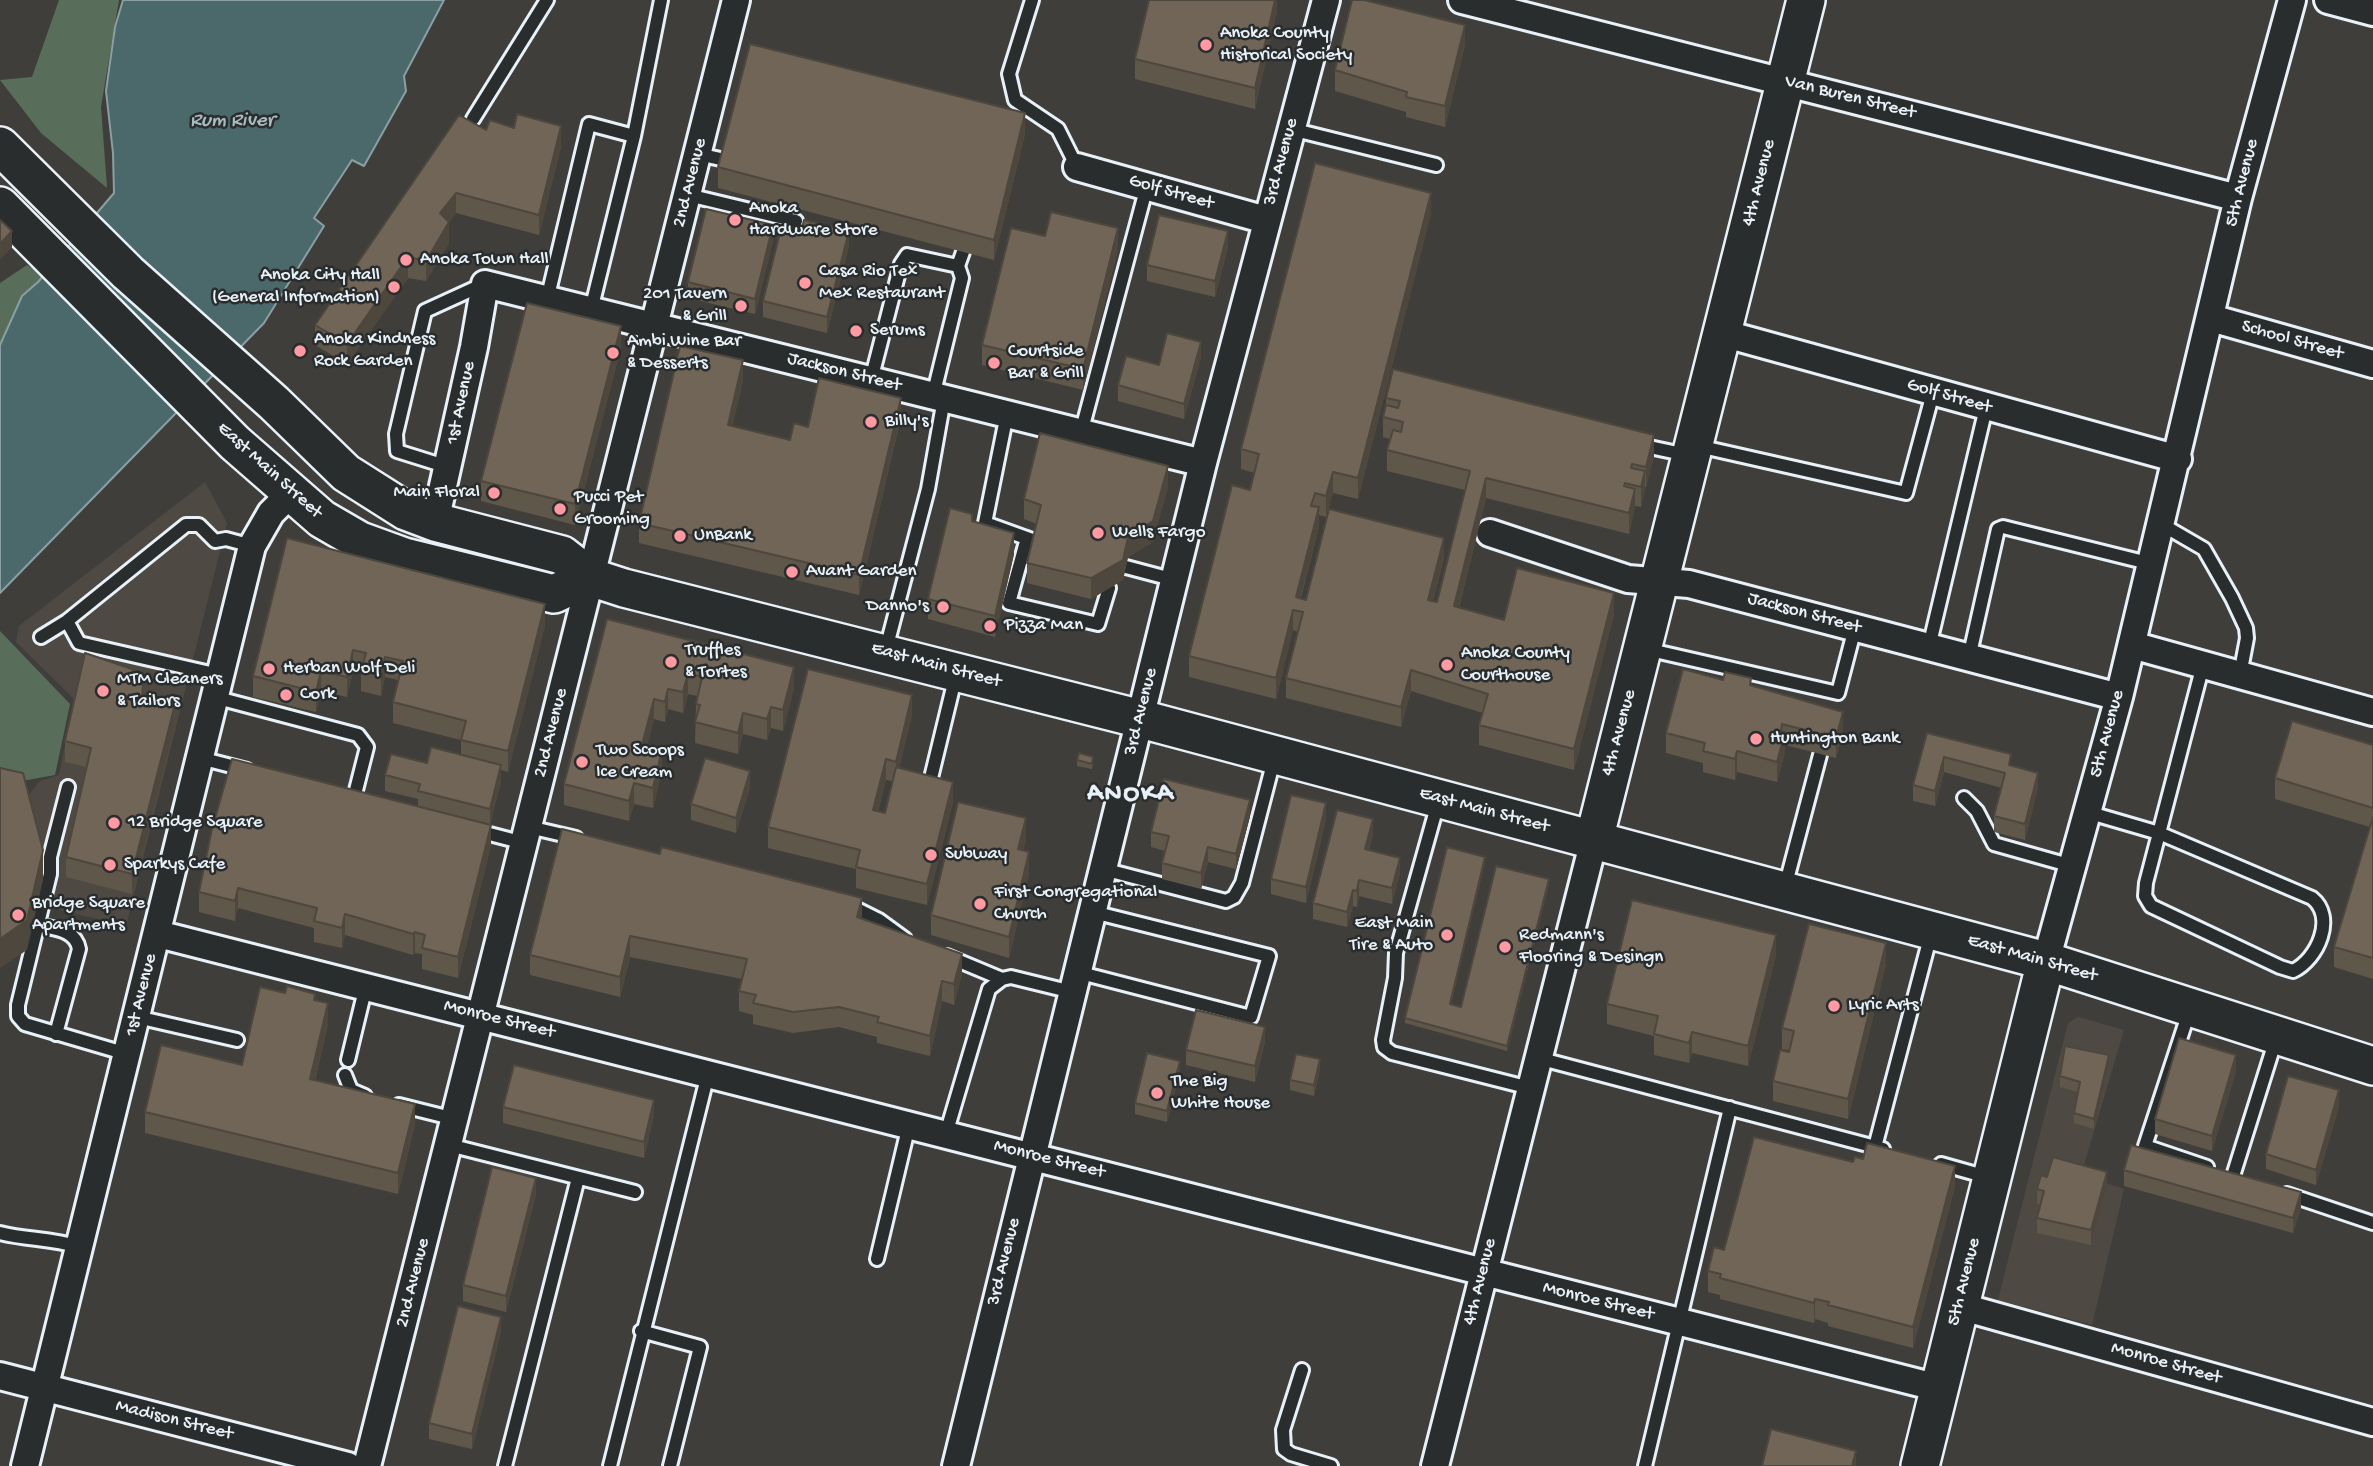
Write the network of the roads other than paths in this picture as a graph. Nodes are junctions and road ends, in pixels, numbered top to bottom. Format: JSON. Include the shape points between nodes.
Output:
{"nodes":[{"id":1,"x":547,"y":0,"type":"edge"},
{"id":2,"x":661,"y":0,"type":"edge"},
{"id":3,"x":736,"y":0,"type":"edge"},
{"id":4,"x":1032,"y":0,"type":"edge"},
{"id":5,"x":1326,"y":0,"type":"edge"},
{"id":6,"x":1462,"y":0,"type":"edge"},
{"id":7,"x":1806,"y":0,"type":"edge"},
{"id":8,"x":2292,"y":0,"type":"edge"},
{"id":9,"x":2328,"y":0,"type":"edge"},
{"id":10,"x":2373,"y":12,"type":"edge"},
{"id":11,"x":1786,"y":82,"type":"junction"},
{"id":12,"x":473,"y":119,"type":"edge"},
{"id":13,"x":1290,"y":129,"type":"junction"},
{"id":14,"x":634,"y":136,"type":"junction"},
{"id":15,"x":0,"y":146,"type":"edge"},
{"id":16,"x":698,"y":154,"type":"junction"},
{"id":17,"x":725,"y":160,"type":"edge"},
{"id":18,"x":1436,"y":165,"type":"dead end"},
{"id":19,"x":1077,"y":167,"type":"joint"},
{"id":20,"x":1147,"y":186,"type":"junction"},
{"id":21,"x":688,"y":195,"type":"junction"},
{"id":22,"x":2238,"y":198,"type":"junction"},
{"id":23,"x":5,"y":211,"type":"edge"},
{"id":24,"x":1266,"y":220,"type":"junction"},
{"id":25,"x":796,"y":221,"type":"dead end"},
{"id":26,"x":963,"y":252,"type":"edge"},
{"id":27,"x":958,"y":266,"type":"junction"},
{"id":28,"x":485,"y":284,"type":"junction"},
{"id":29,"x":547,"y":300,"type":"junction"},
{"id":30,"x":591,"y":310,"type":"junction"},
{"id":31,"x":2211,"y":317,"type":"junction"},
{"id":32,"x":656,"y":326,"type":"junction"},
{"id":33,"x":1721,"y":333,"type":"junction"},
{"id":34,"x":2373,"y":364,"type":"edge"},
{"id":35,"x":871,"y":380,"type":"junction"},
{"id":36,"x":1933,"y":393,"type":"junction"},
{"id":37,"x":938,"y":397,"type":"junction"},
{"id":38,"x":1986,"y":408,"type":"junction"},
{"id":39,"x":1007,"y":414,"type":"junction"},
{"id":40,"x":1081,"y":433,"type":"junction"},
{"id":41,"x":1622,"y":440,"type":"edge"},
{"id":42,"x":1693,"y":451,"type":"junction"},
{"id":43,"x":2178,"y":459,"type":"junction"},
{"id":44,"x":1203,"y":463,"type":"junction"},
{"id":45,"x":448,"y":467,"type":"junction"},
{"id":46,"x":290,"y":494,"type":"junction"},
{"id":47,"x":435,"y":522,"type":"junction"},
{"id":48,"x":2161,"y":524,"type":"junction"},
{"id":49,"x":1490,"y":533,"type":"dead end"},
{"id":50,"x":252,"y":546,"type":"junction"},
{"id":51,"x":2151,"y":564,"type":"junction"},
{"id":52,"x":1126,"y":567,"type":"edge"},
{"id":53,"x":590,"y":578,"type":"junction"},
{"id":54,"x":1660,"y":579,"type":"junction"},
{"id":55,"x":1175,"y":580,"type":"junction"},
{"id":56,"x":1109,"y":588,"type":"edge"},
{"id":57,"x":67,"y":621,"type":"junction"},
{"id":58,"x":1855,"y":628,"type":"junction"},
{"id":59,"x":41,"y":638,"type":"dead end"},
{"id":60,"x":2132,"y":645,"type":"junction"},
{"id":61,"x":1928,"y":647,"type":"junction"},
{"id":62,"x":1643,"y":648,"type":"junction"},
{"id":63,"x":885,"y":653,"type":"junction"},
{"id":64,"x":1969,"y":657,"type":"junction"},
{"id":65,"x":2203,"y":665,"type":"junction"},
{"id":66,"x":956,"y":671,"type":"junction"},
{"id":67,"x":2240,"y":675,"type":"junction"},
{"id":68,"x":217,"y":686,"type":"junction"},
{"id":69,"x":2119,"y":697,"type":"junction"},
{"id":70,"x":2373,"y":712,"type":"edge"},
{"id":71,"x":1141,"y":719,"type":"junction"},
{"id":72,"x":1276,"y":755,"type":"junction"},
{"id":73,"x":1820,"y":755,"type":"edge"},
{"id":74,"x":200,"y":758,"type":"junction"},
{"id":75,"x":265,"y":775,"type":"edge"},
{"id":76,"x":931,"y":778,"type":"edge"},
{"id":77,"x":68,"y":787,"type":"dead end"},
{"id":78,"x":354,"y":798,"type":"edge"},
{"id":79,"x":1964,"y":798,"type":"dead end"},
{"id":80,"x":1439,"y":799,"type":"junction"},
{"id":81,"x":2087,"y":812,"type":"junction"},
{"id":82,"x":458,"y":826,"type":"edge"},
{"id":83,"x":2159,"y":833,"type":"junction"},
{"id":84,"x":527,"y":835,"type":"junction"},
{"id":85,"x":1594,"y":840,"type":"junction"},
{"id":86,"x":593,"y":842,"type":"edge"},
{"id":87,"x":2072,"y":866,"type":"junction"},
{"id":88,"x":1103,"y":869,"type":"junction"},
{"id":89,"x":1784,"y":891,"type":"junction"},
{"id":90,"x":836,"y":901,"type":"edge"},
{"id":91,"x":1093,"y":912,"type":"junction"},
{"id":92,"x":39,"y":925,"type":"junction"},
{"id":93,"x":1932,"y":930,"type":"junction"},
{"id":94,"x":158,"y":934,"type":"junction"},
{"id":95,"x":912,"y":944,"type":"edge"},
{"id":96,"x":936,"y":952,"type":"edge"},
{"id":97,"x":2046,"y":961,"type":"junction"},
{"id":98,"x":1002,"y":979,"type":"junction"},
{"id":99,"x":1075,"y":982,"type":"junction"},
{"id":100,"x":366,"y":986,"type":"junction"},
{"id":101,"x":2190,"y":1007,"type":"junction"},
{"id":102,"x":482,"y":1015,"type":"junction"},
{"id":103,"x":137,"y":1017,"type":"junction"},
{"id":104,"x":56,"y":1034,"type":"junction"},
{"id":105,"x":2277,"y":1035,"type":"junction"},
{"id":106,"x":237,"y":1040,"type":"dead end"},
{"id":107,"x":128,"y":1054,"type":"junction"},
{"id":108,"x":1537,"y":1058,"type":"junction"},
{"id":109,"x":348,"y":1060,"type":"dead end"},
{"id":110,"x":2373,"y":1066,"type":"edge"},
{"id":111,"x":708,"y":1074,"type":"junction"},
{"id":112,"x":345,"y":1075,"type":"dead end"},
{"id":113,"x":1530,"y":1088,"type":"junction"},
{"id":114,"x":1730,"y":1108,"type":"junction"},
{"id":115,"x":455,"y":1119,"type":"junction"},
{"id":116,"x":909,"y":1125,"type":"junction"},
{"id":117,"x":946,"y":1134,"type":"junction"},
{"id":118,"x":449,"y":1145,"type":"junction"},
{"id":119,"x":1875,"y":1147,"type":"junction"},
{"id":120,"x":1901,"y":1153,"type":"edge"},
{"id":121,"x":1031,"y":1156,"type":"junction"},
{"id":122,"x":1927,"y":1160,"type":"edge"},
{"id":123,"x":578,"y":1178,"type":"junction"},
{"id":124,"x":1991,"y":1178,"type":"junction"},
{"id":125,"x":2271,"y":1189,"type":"edge"},
{"id":126,"x":635,"y":1192,"type":"dead end"},
{"id":127,"x":2373,"y":1223,"type":"edge"},
{"id":128,"x":0,"y":1233,"type":"edge"},
{"id":129,"x":79,"y":1247,"type":"junction"},
{"id":130,"x":877,"y":1259,"type":"dead end"},
{"id":131,"x":1483,"y":1272,"type":"junction"},
{"id":132,"x":1959,"y":1306,"type":"junction"},
{"id":133,"x":1678,"y":1322,"type":"junction"},
{"id":134,"x":641,"y":1331,"type":"junction"},
{"id":135,"x":1302,"y":1370,"type":"dead end"},
{"id":136,"x":0,"y":1376,"type":"edge"},
{"id":137,"x":45,"y":1387,"type":"junction"},
{"id":138,"x":1939,"y":1388,"type":"junction"},
{"id":139,"x":2373,"y":1422,"type":"edge"},
{"id":140,"x":25,"y":1466,"type":"edge"},
{"id":141,"x":348,"y":1466,"type":"edge"},
{"id":142,"x":367,"y":1466,"type":"edge"},
{"id":143,"x":505,"y":1466,"type":"edge"},
{"id":144,"x":610,"y":1466,"type":"edge"},
{"id":145,"x":670,"y":1466,"type":"edge"},
{"id":146,"x":956,"y":1466,"type":"edge"},
{"id":147,"x":1331,"y":1466,"type":"edge"},
{"id":148,"x":1435,"y":1466,"type":"edge"},
{"id":149,"x":1645,"y":1466,"type":"edge"},
{"id":150,"x":1920,"y":1466,"type":"edge"}],
"edges":[{"from":1,"to":12,"type":"lane"},
{"from":2,"to":14,"type":"lane"},
{"from":3,"to":16,"type":"street","name":"2nd Avenue"},
{"from":4,"to":19,"type":"lane","via":[[1009,74],[1015,100],[1058,129]]},
{"from":5,"to":13,"type":"street","name":"3rd Avenue"},
{"from":6,"to":11,"type":"street","name":"Van Buren Street"},
{"from":7,"to":11,"type":"main road","name":"4th Avenue"},
{"from":8,"to":22,"type":"street","name":"5th Avenue"},
{"from":9,"to":10,"type":"street"},
{"from":11,"to":22,"type":"street","name":"Van Buren Street"},
{"from":11,"to":33,"type":"main road","name":"4th Avenue"},
{"from":13,"to":18,"type":"lane"},
{"from":13,"to":24,"type":"street","name":"3rd Avenue"},
{"from":14,"to":29,"type":"lane","via":[[589,124]]},
{"from":14,"to":30,"type":"lane"},
{"from":15,"to":47,"type":"main road","name":"East Main Street","via":[[128,274],[346,473],[379,497]]},
{"from":16,"to":17,"type":"lane"},
{"from":16,"to":21,"type":"street","name":"2nd Avenue"},
{"from":19,"to":20,"type":"street","name":"Golf Street"},
{"from":20,"to":24,"type":"street","name":"Golf Street"},
{"from":20,"to":40,"type":"lane"},
{"from":21,"to":25,"type":"lane"},
{"from":21,"to":32,"type":"street","name":"2nd Avenue"},
{"from":22,"to":31,"type":"street","name":"5th Avenue"},
{"from":23,"to":46,"type":"main road","name":"East Main Street"},
{"from":24,"to":44,"type":"street","name":"3rd Avenue"},
{"from":26,"to":27,"type":"lane"},
{"from":27,"to":35,"type":"lane","via":[[907,255]]},
{"from":27,"to":37,"type":"lane","via":[[962,278]]},
{"from":28,"to":29,"type":"street","name":"Jackson Street"},
{"from":28,"to":45,"type":"street","name":"1st Avenue"},
{"from":28,"to":45,"type":"lane","via":[[425,312],[396,435],[397,451]]},
{"from":29,"to":30,"type":"street","name":"Jackson Street"},
{"from":30,"to":32,"type":"street","name":"Jackson Street"},
{"from":31,"to":34,"type":"street","name":"School Street"},
{"from":31,"to":43,"type":"street","name":"5th Avenue"},
{"from":32,"to":35,"type":"street","name":"Jackson Street"},
{"from":32,"to":53,"type":"street","name":"2nd Avenue"},
{"from":33,"to":36,"type":"street","name":"Golf Street"},
{"from":33,"to":42,"type":"main road","name":"4th Avenue"},
{"from":35,"to":37,"type":"street","name":"Jackson Street"},
{"from":36,"to":38,"type":"street","name":"Golf Street"},
{"from":36,"to":42,"type":"lane","via":[[1906,493]]},
{"from":37,"to":39,"type":"street","name":"Jackson Street"},
{"from":37,"to":63,"type":"lane","via":[[928,489]]},
{"from":38,"to":43,"type":"street","name":"Golf Street"},
{"from":38,"to":61,"type":"lane"},
{"from":39,"to":40,"type":"street","name":"Jackson Street"},
{"from":39,"to":56,"type":"lane","via":[[985,523],[1033,540],[1009,603],[1098,624]]},
{"from":40,"to":44,"type":"street","name":"Jackson Street"},
{"from":41,"to":42,"type":"lane"},
{"from":42,"to":54,"type":"main road","name":"4th Avenue"},
{"from":43,"to":48,"type":"street","name":"5th Avenue"},
{"from":44,"to":55,"type":"street","name":"3rd Avenue"},
{"from":45,"to":47,"type":"street","name":"1st Avenue"},
{"from":46,"to":50,"type":"street","name":"1st Avenue","via":[[271,513]]},
{"from":46,"to":53,"type":"main road","name":"East Main Street","via":[[360,541],[404,557],[554,594]]},
{"from":47,"to":53,"type":"main road","name":"East Main Street","via":[[562,555]]},
{"from":48,"to":51,"type":"street","name":"5th Avenue"},
{"from":48,"to":67,"type":"lane","via":[[2204,549],[2232,598],[2246,628]]},
{"from":49,"to":54,"type":"street","name":"Jackson Street","via":[[1629,579]]},
{"from":50,"to":57,"type":"lane","via":[[215,541],[199,525],[186,525]]},
{"from":50,"to":68,"type":"street","name":"1st Avenue"},
{"from":51,"to":60,"type":"street","name":"5th Avenue"},
{"from":51,"to":64,"type":"lane","via":[[1998,528]]},
{"from":52,"to":55,"type":"lane"},
{"from":53,"to":63,"type":"main road","name":"East Main Street"},
{"from":53,"to":84,"type":"street","name":"2nd Avenue"},
{"from":54,"to":58,"type":"street","name":"Jackson Street"},
{"from":54,"to":62,"type":"main road","name":"4th Avenue"},
{"from":55,"to":71,"type":"street","name":"3rd Avenue"},
{"from":57,"to":59,"type":"lane"},
{"from":57,"to":68,"type":"lane","via":[[79,643]]},
{"from":58,"to":61,"type":"street","name":"Jackson Street"},
{"from":58,"to":62,"type":"lane","via":[[1836,698]]},
{"from":60,"to":65,"type":"street"},
{"from":60,"to":69,"type":"street","name":"5th Avenue"},
{"from":61,"to":64,"type":"street","name":"Jackson Street"},
{"from":62,"to":85,"type":"main road","name":"4th Avenue"},
{"from":63,"to":66,"type":"main road","name":"East Main Street"},
{"from":64,"to":69,"type":"street","name":"Jackson Street"},
{"from":65,"to":67,"type":"street"},
{"from":65,"to":83,"type":"lane"},
{"from":66,"to":71,"type":"main road","name":"East Main Street"},
{"from":66,"to":76,"type":"lane"},
{"from":67,"to":70,"type":"street"},
{"from":68,"to":74,"type":"street","name":"1st Avenue"},
{"from":68,"to":78,"type":"lane","via":[[358,735],[367,747]]},
{"from":69,"to":81,"type":"street","name":"5th Avenue"},
{"from":71,"to":72,"type":"main road","name":"East Main Street"},
{"from":71,"to":88,"type":"street","name":"3rd Avenue"},
{"from":72,"to":80,"type":"main road","name":"East Main Street"},
{"from":72,"to":88,"type":"lane","via":[[1242,883],[1234,897],[1226,901]]},
{"from":73,"to":89,"type":"lane"},
{"from":74,"to":75,"type":"lane"},
{"from":74,"to":94,"type":"street","name":"1st Avenue"},
{"from":77,"to":92,"type":"lane"},
{"from":79,"to":87,"type":"lane","via":[[1978,811],[1994,844]]},
{"from":80,"to":85,"type":"main road","name":"East Main Street"},
{"from":80,"to":113,"type":"lane","via":[[1396,953],[1384,1047],[1392,1053]]},
{"from":81,"to":83,"type":"lane"},
{"from":81,"to":87,"type":"street","name":"5th Avenue"},
{"from":82,"to":84,"type":"lane"},
{"from":83,"to":83,"type":"lane","via":[[2321,905],[2323,928],[2302,966],[2293,971],[2280,967],[2151,906],[2145,896],[2146,883]]},
{"from":84,"to":86,"type":"lane"},
{"from":84,"to":102,"type":"street","name":"2nd Avenue"},
{"from":85,"to":89,"type":"main road","name":"East Main Street"},
{"from":85,"to":108,"type":"street","name":"4th Avenue"},
{"from":87,"to":97,"type":"street","name":"5th Avenue"},
{"from":88,"to":91,"type":"street","name":"3rd Avenue"},
{"from":89,"to":93,"type":"main road","name":"East Main Street"},
{"from":90,"to":95,"type":"lane","via":[[879,920]]},
{"from":91,"to":99,"type":"street","name":"3rd Avenue"},
{"from":91,"to":99,"type":"lane","via":[[1269,956],[1251,1017]]},
{"from":92,"to":104,"type":"lane","via":[[18,1016],[25,1024]]},
{"from":92,"to":104,"type":"lane","via":[[71,934],[79,949]]},
{"from":93,"to":97,"type":"main road","name":"East Main Street"},
{"from":93,"to":119,"type":"lane"},
{"from":94,"to":100,"type":"street","name":"Monroe Street"},
{"from":94,"to":103,"type":"street","name":"1st Avenue"},
{"from":96,"to":98,"type":"lane"},
{"from":97,"to":101,"type":"main road","name":"East Main Street"},
{"from":97,"to":124,"type":"main road","name":"5th Avenue"},
{"from":98,"to":99,"type":"lane"},
{"from":98,"to":117,"type":"lane","via":[[989,989]]},
{"from":99,"to":121,"type":"street","name":"3rd Avenue"},
{"from":100,"to":102,"type":"street","name":"Monroe Street"},
{"from":100,"to":109,"type":"lane"},
{"from":101,"to":105,"type":"main road","name":"East Main Street"},
{"from":101,"to":105,"type":"lane","via":[[2145,1146],[2239,1178]]},
{"from":102,"to":111,"type":"street","name":"Monroe Street"},
{"from":102,"to":115,"type":"street","name":"2nd Avenue"},
{"from":103,"to":106,"type":"lane"},
{"from":103,"to":107,"type":"street","name":"1st Avenue"},
{"from":104,"to":107,"type":"lane"},
{"from":105,"to":110,"type":"main road","name":"East Main Street"},
{"from":107,"to":129,"type":"street","name":"1st Avenue"},
{"from":108,"to":113,"type":"street","name":"4th Avenue"},
{"from":108,"to":114,"type":"lane"},
{"from":111,"to":116,"type":"street","name":"Monroe Street"},
{"from":111,"to":134,"type":"lane"},
{"from":112,"to":115,"type":"lane","via":[[351,1090]]},
{"from":113,"to":131,"type":"street","name":"4th Avenue"},
{"from":114,"to":119,"type":"lane"},
{"from":114,"to":133,"type":"lane"},
{"from":115,"to":118,"type":"street","name":"2nd Avenue"},
{"from":116,"to":117,"type":"street","name":"Monroe Street"},
{"from":116,"to":130,"type":"lane"},
{"from":117,"to":121,"type":"street","name":"Monroe Street"},
{"from":118,"to":123,"type":"lane"},
{"from":118,"to":142,"type":"street","name":"2nd Avenue"},
{"from":119,"to":120,"type":"lane"},
{"from":121,"to":131,"type":"street","name":"Monroe Street"},
{"from":121,"to":146,"type":"street","name":"3rd Avenue"},
{"from":122,"to":124,"type":"lane"},
{"from":123,"to":126,"type":"lane"},
{"from":123,"to":143,"type":"lane"},
{"from":124,"to":132,"type":"main road","name":"5th Avenue"},
{"from":125,"to":127,"type":"lane"},
{"from":128,"to":129,"type":"lane","via":[[49,1237]]},
{"from":129,"to":137,"type":"street","name":"1st Avenue"},
{"from":131,"to":133,"type":"street","name":"Monroe Street"},
{"from":131,"to":148,"type":"street","name":"4th Avenue"},
{"from":132,"to":138,"type":"main road","name":"5th Avenue"},
{"from":132,"to":139,"type":"street","name":"Monroe Street"},
{"from":133,"to":138,"type":"street","name":"Monroe Street"},
{"from":133,"to":149,"type":"lane"},
{"from":134,"to":144,"type":"lane"},
{"from":134,"to":145,"type":"lane","via":[[700,1347]]},
{"from":135,"to":147,"type":"lane","via":[[1283,1430],[1284,1449]]},
{"from":136,"to":137,"type":"street","name":"Madison Street"},
{"from":137,"to":140,"type":"street","name":"1st Avenue"},
{"from":137,"to":141,"type":"street","name":"Madison Street"},
{"from":138,"to":150,"type":"main road","name":"5th Avenue"}]}
